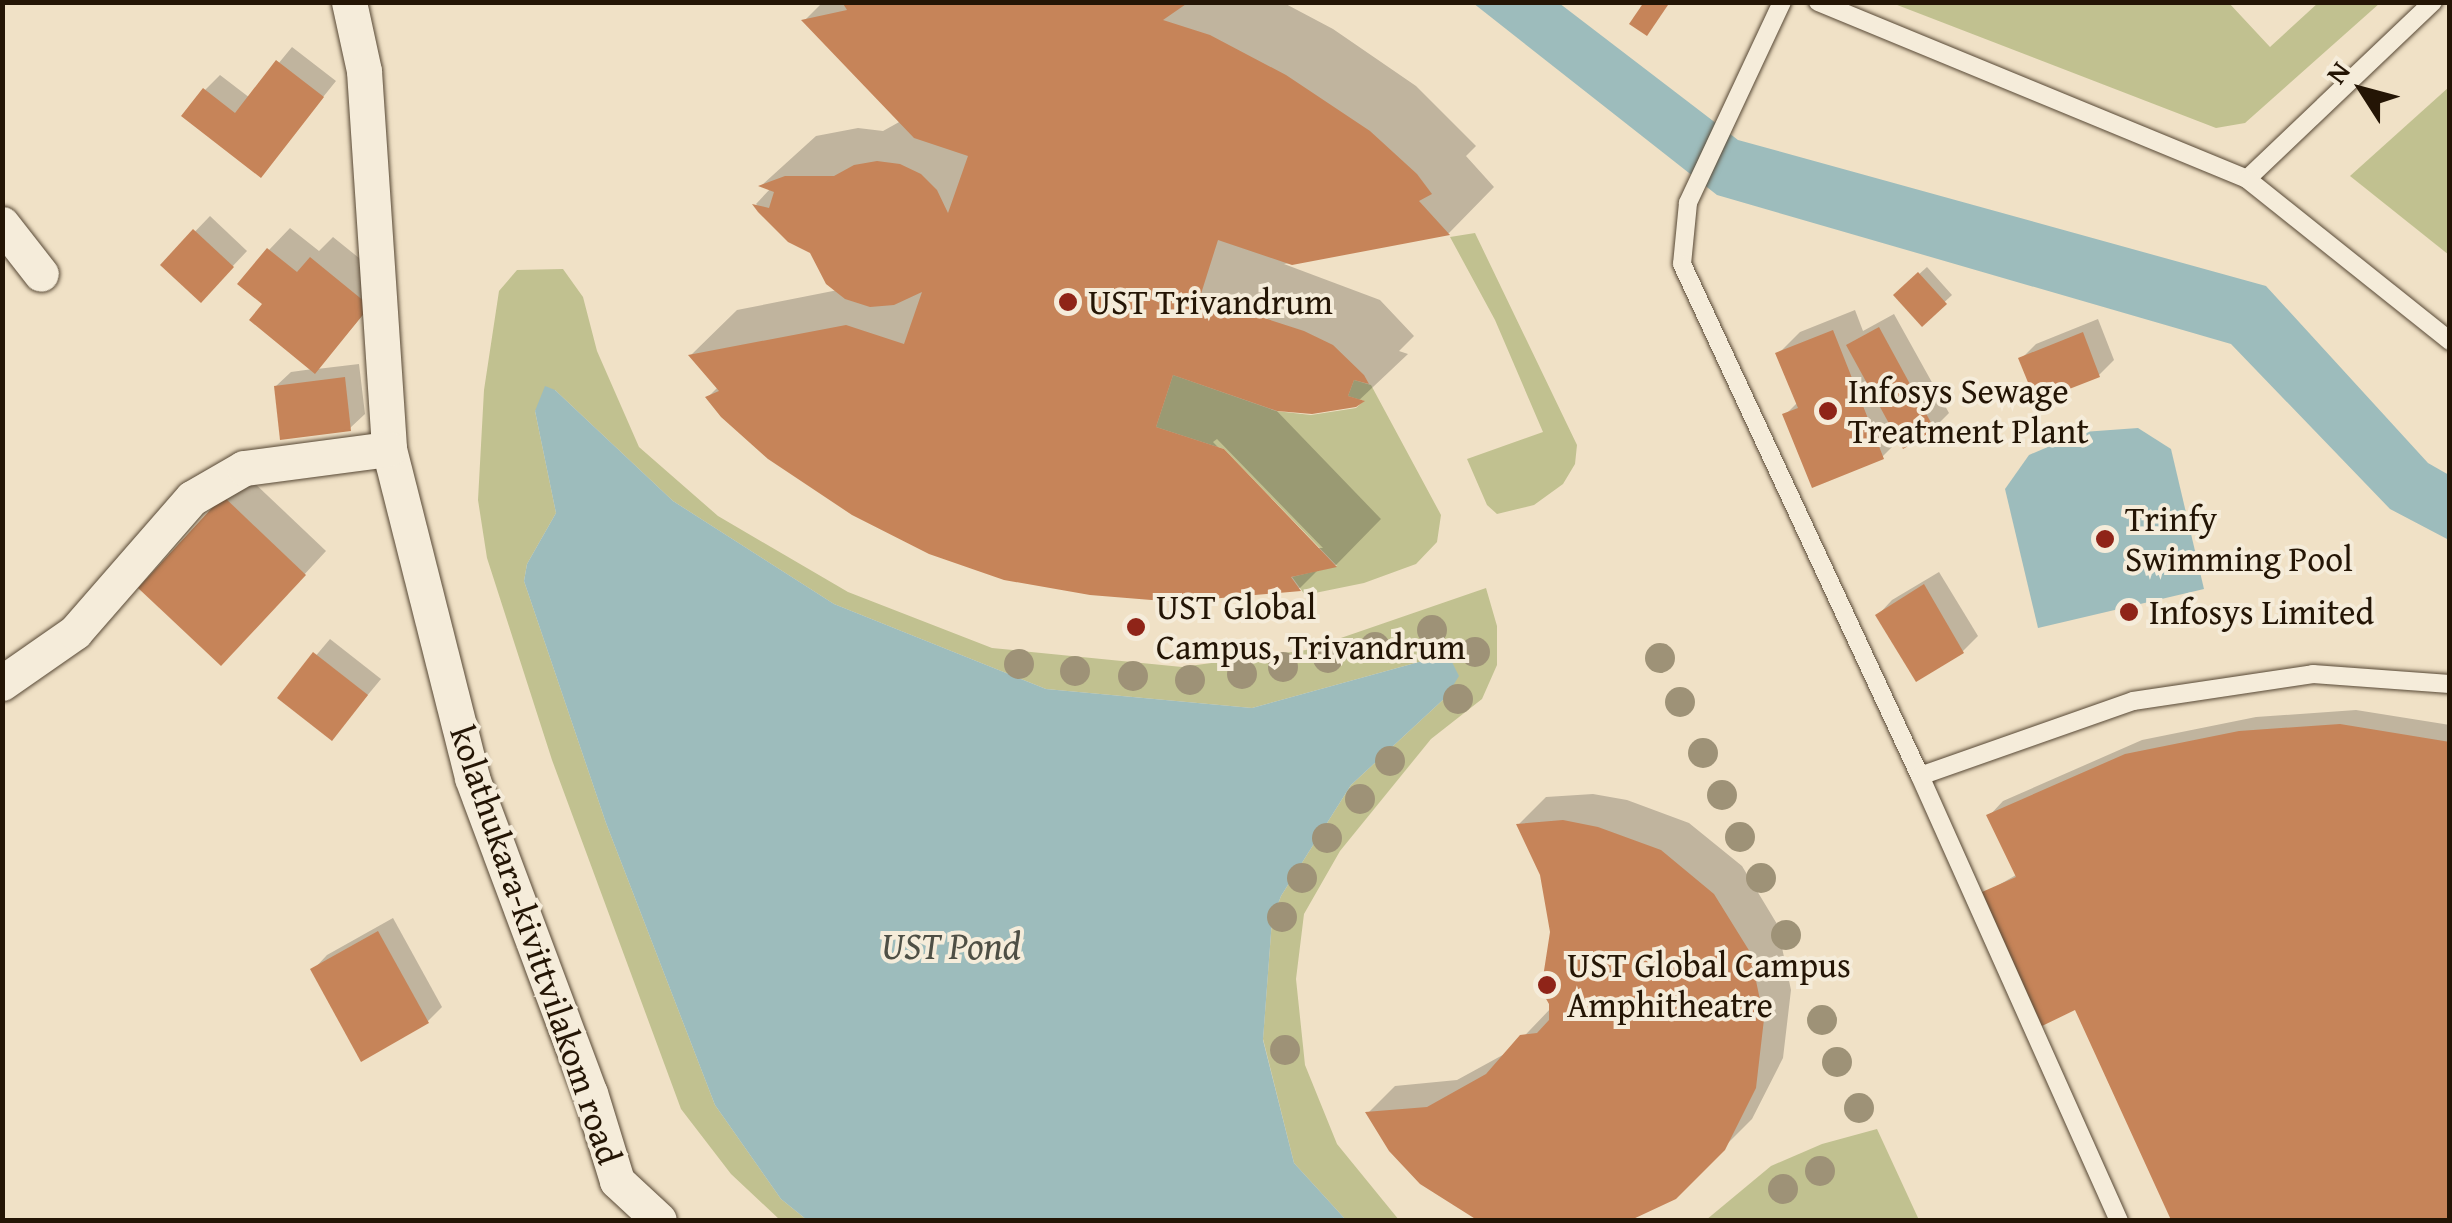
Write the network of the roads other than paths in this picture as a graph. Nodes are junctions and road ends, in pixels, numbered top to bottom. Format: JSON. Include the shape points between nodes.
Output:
{"nodes":[{"id":1,"x":350,"y":2,"type":"edge"},
{"id":2,"x":1782,"y":2,"type":"edge"},
{"id":3,"x":1818,"y":2,"type":"edge"},
{"id":4,"x":2432,"y":2,"type":"edge"},
{"id":5,"x":2247,"y":180,"type":"junction"},
{"id":6,"x":2,"y":224,"type":"edge"},
{"id":7,"x":41,"y":274,"type":"dead end"},
{"id":8,"x":2450,"y":342,"type":"edge"},
{"id":9,"x":388,"y":449,"type":"junction"},
{"id":10,"x":2,"y":682,"type":"edge"},
{"id":11,"x":2450,"y":684,"type":"edge"},
{"id":12,"x":1920,"y":776,"type":"junction"},
{"id":13,"x":659,"y":1220,"type":"edge"},
{"id":14,"x":2119,"y":1220,"type":"edge"}],
"edges":[{"from":1,"to":9,"type":"street","name":"kolathukara-kivittvilakom road","via":[[364,71]]},
{"from":2,"to":12,"type":"lane","via":[[1688,204],[1682,264]]},
{"from":3,"to":5,"type":"lane"},
{"from":4,"to":5,"type":"lane"},
{"from":5,"to":8,"type":"lane"},
{"from":6,"to":7,"type":"street"},
{"from":9,"to":10,"type":"street","via":[[244,468],[192,498],[75,632]]},
{"from":9,"to":13,"type":"street","name":"kolathukara-kivittvilakom road","via":[[472,778],[617,1181]]},
{"from":11,"to":12,"type":"lane","via":[[2313,674],[2133,700]]},
{"from":12,"to":14,"type":"lane"}]}
